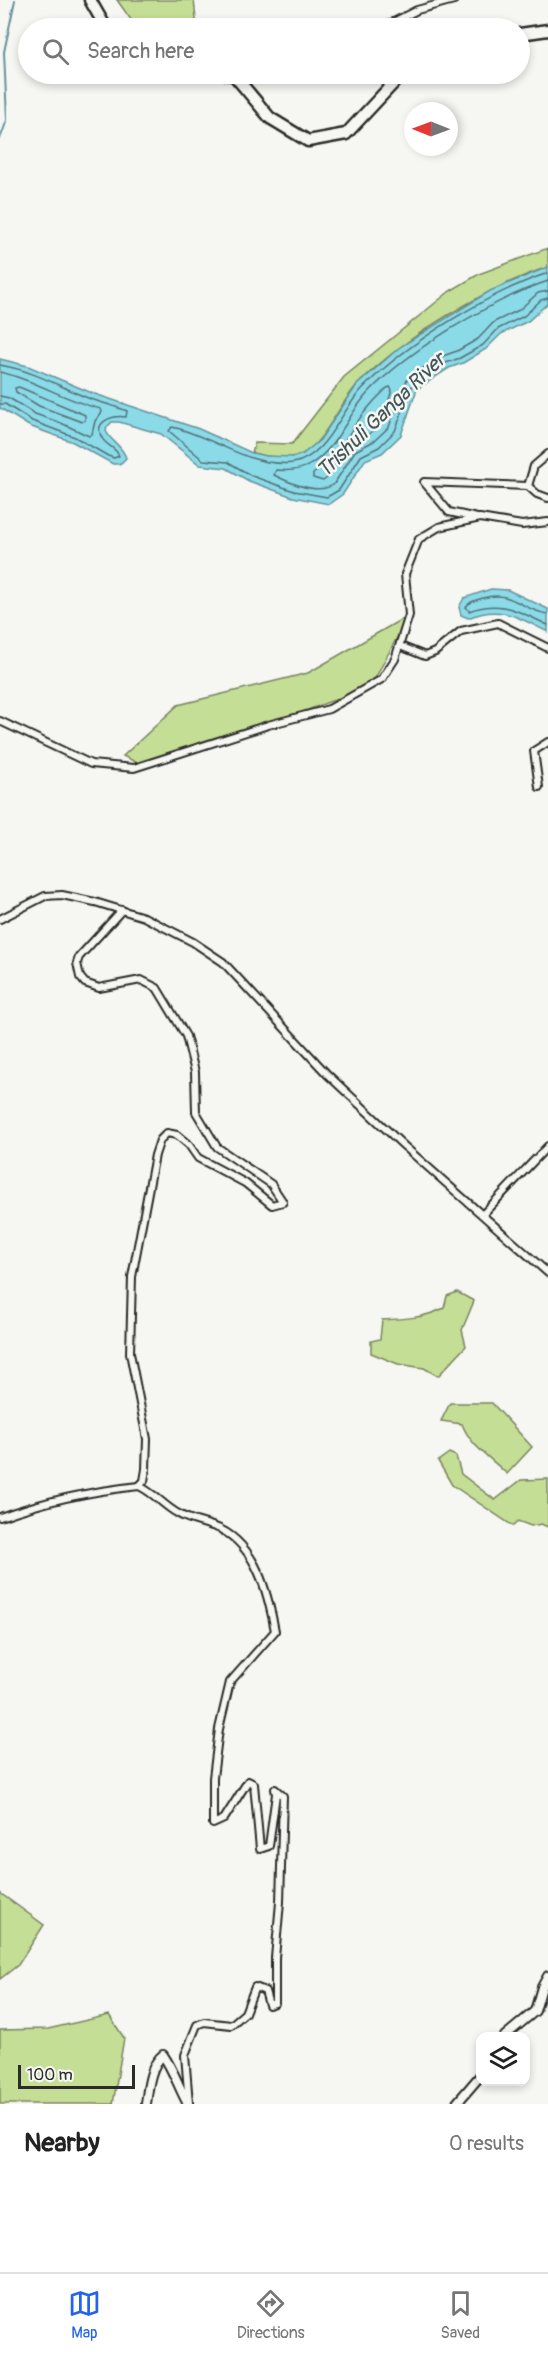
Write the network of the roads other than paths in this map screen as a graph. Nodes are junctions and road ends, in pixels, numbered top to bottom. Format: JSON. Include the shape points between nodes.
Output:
{"nodes":[{"id":1,"x":90,"y":0,"type":"edge"},
{"id":2,"x":454,"y":0,"type":"edge"},
{"id":3,"x":100,"y":18,"type":"edge"},
{"id":4,"x":401,"y":18,"type":"edge"},
{"id":5,"x":548,"y":30,"type":"edge"},
{"id":6,"x":530,"y":32,"type":"edge"},
{"id":7,"x":242,"y":84,"type":"edge"},
{"id":8,"x":393,"y":84,"type":"edge"},
{"id":9,"x":548,"y":454,"type":"edge"},
{"id":10,"x":528,"y":486,"type":"junction"},
{"id":11,"x":548,"y":498,"type":"edge"},
{"id":12,"x":480,"y":518,"type":"junction"},
{"id":13,"x":548,"y":522,"type":"edge"},
{"id":14,"x":400,"y":646,"type":"junction"},
{"id":15,"x":548,"y":648,"type":"edge"},
{"id":16,"x":0,"y":721,"type":"edge"},
{"id":17,"x":548,"y":742,"type":"edge"},
{"id":18,"x":539,"y":787,"type":"dead end"},
{"id":19,"x":122,"y":910,"type":"junction"},
{"id":20,"x":0,"y":919,"type":"edge"},
{"id":21,"x":548,"y":1146,"type":"edge"},
{"id":22,"x":483,"y":1214,"type":"junction"},
{"id":23,"x":548,"y":1273,"type":"edge"},
{"id":24,"x":139,"y":1486,"type":"junction"},
{"id":25,"x":0,"y":1517,"type":"edge"},
{"id":26,"x":548,"y":1976,"type":"edge"},
{"id":27,"x":511,"y":2032,"type":"edge"},
{"id":28,"x":476,"y":2081,"type":"edge"},
{"id":29,"x":146,"y":2104,"type":"edge"},
{"id":30,"x":189,"y":2104,"type":"edge"},
{"id":31,"x":456,"y":2104,"type":"edge"}],
"edges":[{"from":1,"to":3,"type":"main road"},
{"from":2,"to":4,"type":"street"},
{"from":5,"to":6,"type":"main road"},
{"from":7,"to":8,"type":"main road","via":[[270,118],[308,141],[346,134]]},
{"from":9,"to":10,"type":"street","via":[[534,466]]},
{"from":10,"to":11,"type":"street"},
{"from":10,"to":12,"type":"street","via":[[424,482],[449,512]]},
{"from":12,"to":13,"type":"street","via":[[522,525]]},
{"from":12,"to":14,"type":"street","via":[[440,527],[419,539],[405,574],[409,615]]},
{"from":14,"to":15,"type":"street","via":[[425,656],[461,631],[498,623]]},
{"from":14,"to":16,"type":"street","via":[[382,679],[329,709],[268,724],[134,768],[91,764]]},
{"from":17,"to":18,"type":"street","via":[[534,751]]},
{"from":19,"to":20,"type":"street","via":[[62,895],[45,896]]},
{"from":19,"to":22,"type":"street","via":[[170,928],[223,962],[327,1074]]},
{"from":19,"to":24,"type":"street","via":[[79,957],[80,977],[99,988],[141,980],[157,988],[186,1036],[195,1072],[196,1112],[217,1147],[271,1184],[283,1202],[272,1205],[245,1183],[198,1158],[177,1135],[167,1133],[160,1140],[132,1277],[130,1353],[147,1439],[146,1469]]},
{"from":21,"to":22,"type":"street"},
{"from":22,"to":23,"type":"street"},
{"from":24,"to":25,"type":"street","via":[[62,1499]]},
{"from":24,"to":30,"type":"street","via":[[178,1514],[238,1540],[262,1577],[275,1631],[230,1682],[219,1729],[212,1810],[213,1824],[224,1819],[248,1781],[254,1784],[260,1849],[268,1846],[275,1789],[283,1796],[276,2003],[269,2005],[266,1991],[255,1987],[245,2013],[231,2025],[197,2025],[185,2055]]},
{"from":26,"to":27,"type":"street","via":[[535,2011]]},
{"from":28,"to":31,"type":"street"},
{"from":29,"to":30,"type":"street","via":[[152,2075],[163,2055]]}]}
